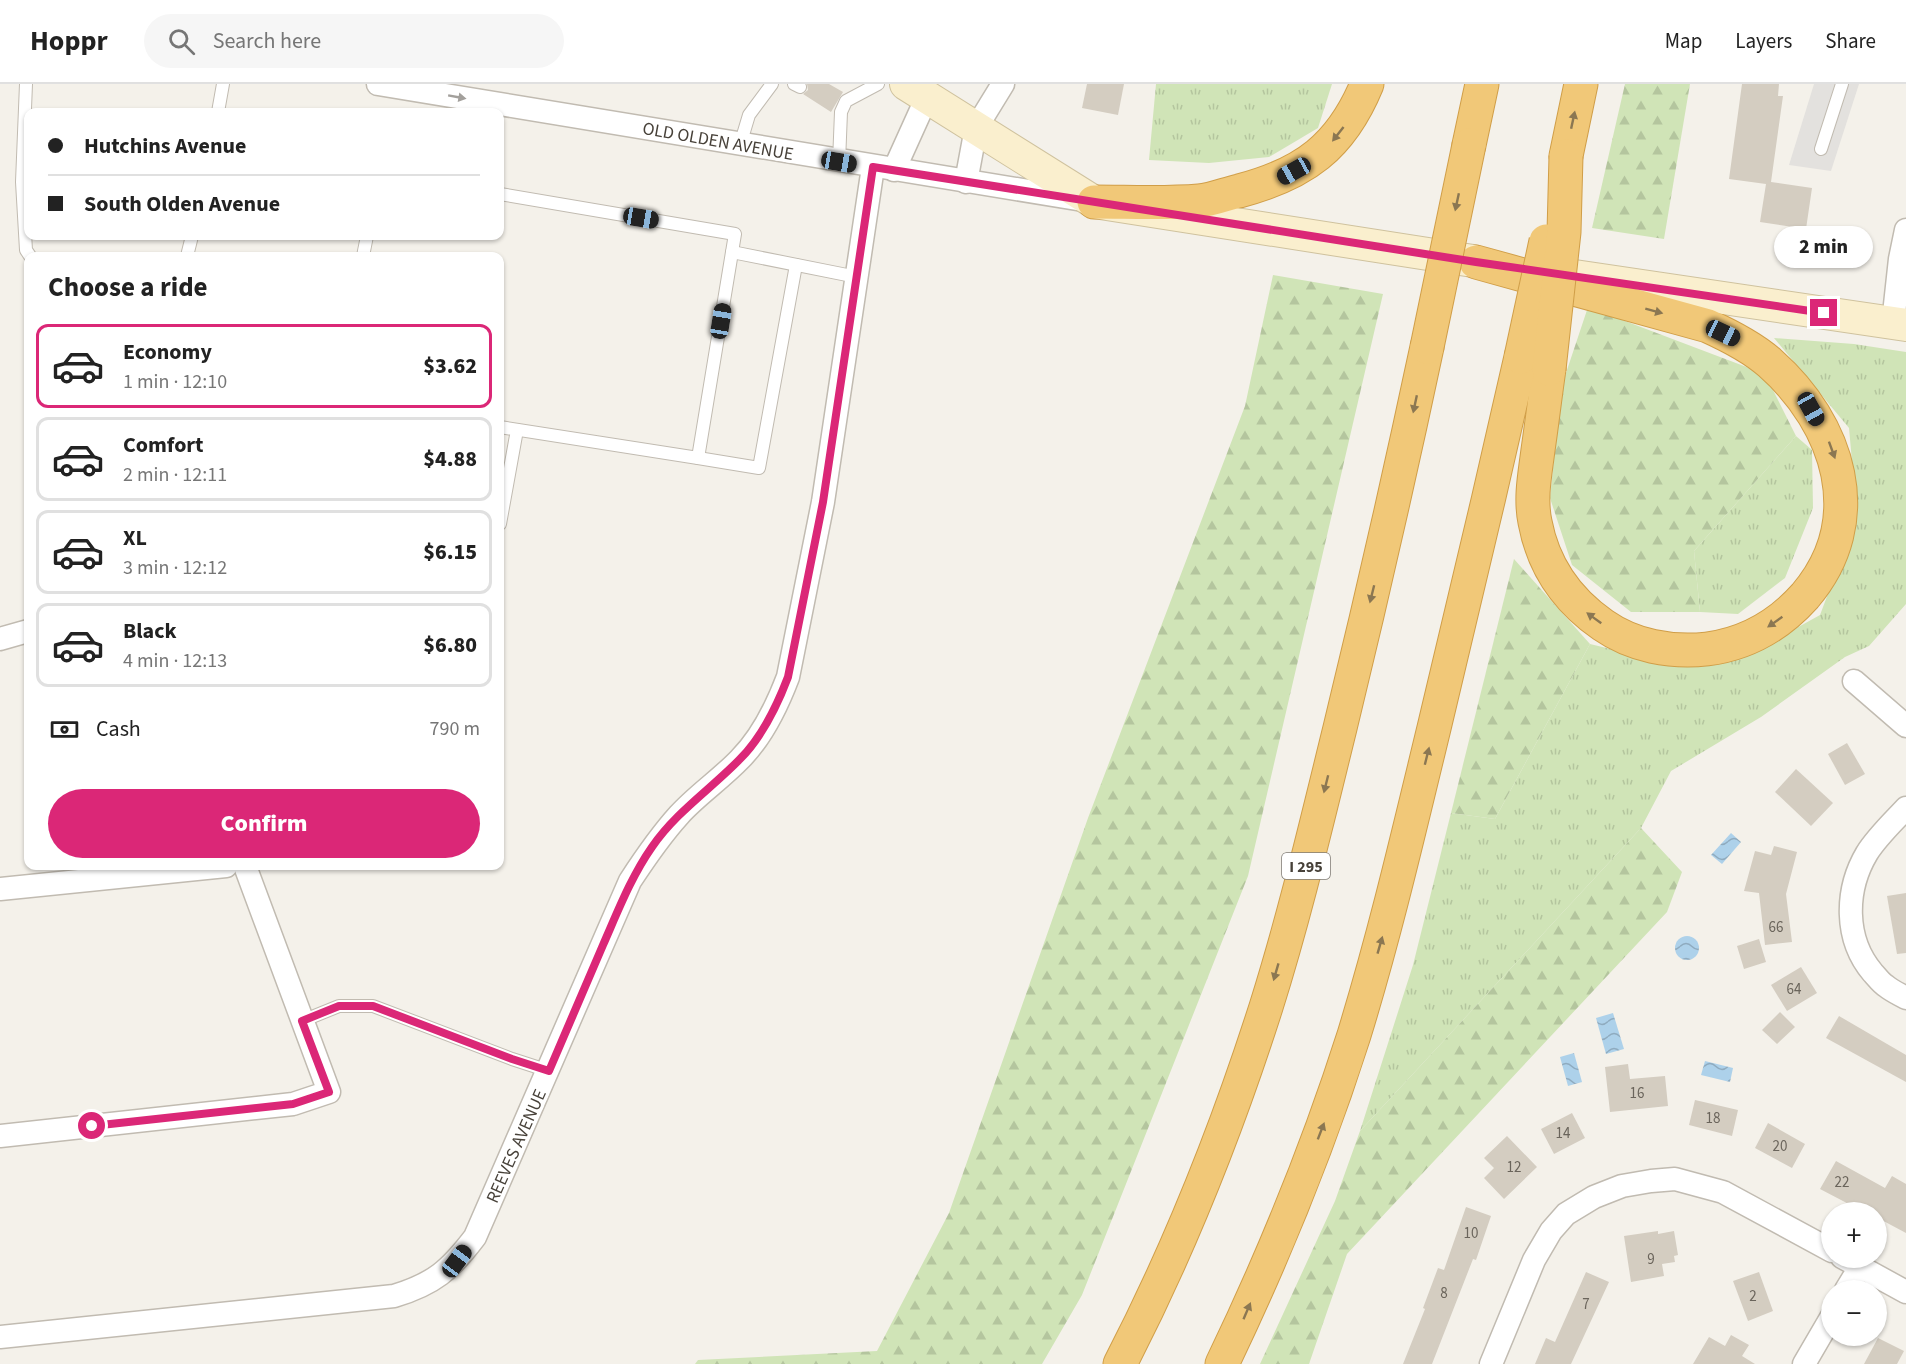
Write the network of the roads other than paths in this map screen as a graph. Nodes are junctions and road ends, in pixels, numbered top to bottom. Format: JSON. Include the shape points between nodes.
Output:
{"nodes":[{"id":1,"x":26,"y":84,"type":"edge"},
{"id":2,"x":223,"y":84,"type":"edge"},
{"id":3,"x":378,"y":84,"type":"edge"},
{"id":4,"x":772,"y":84,"type":"edge"},
{"id":5,"x":878,"y":84,"type":"edge"},
{"id":6,"x":1002,"y":84,"type":"edge"},
{"id":7,"x":1366,"y":84,"type":"edge"},
{"id":8,"x":1482,"y":84,"type":"edge"},
{"id":9,"x":1581,"y":84,"type":"edge"},
{"id":10,"x":1842,"y":84,"type":"edge"},
{"id":11,"x":917,"y":91,"type":"edge"},
{"id":12,"x":25,"y":108,"type":"edge"},
{"id":13,"x":219,"y":108,"type":"edge"},
{"id":14,"x":976,"y":128,"type":"junction"},
{"id":15,"x":24,"y":133,"type":"edge"},
{"id":16,"x":740,"y":145,"type":"junction"},
{"id":17,"x":1821,"y":149,"type":"dead end"},
{"id":18,"x":839,"y":162,"type":"junction"},
{"id":19,"x":884,"y":169,"type":"junction"},
{"id":20,"x":966,"y":182,"type":"junction"},
{"id":21,"x":504,"y":195,"type":"edge"},
{"id":22,"x":1094,"y":202,"type":"junction"},
{"id":23,"x":24,"y":216,"type":"edge"},
{"id":24,"x":1906,"y":230,"type":"edge"},
{"id":25,"x":732,"y":252,"type":"junction"},
{"id":26,"x":1476,"y":262,"type":"junction"},
{"id":27,"x":796,"y":265,"type":"junction"},
{"id":28,"x":857,"y":277,"type":"junction"},
{"id":29,"x":1899,"y":324,"type":"edge"},
{"id":30,"x":1535,"y":363,"type":"junction"},
{"id":31,"x":504,"y":428,"type":"edge"},
{"id":32,"x":517,"y":430,"type":"junction"},
{"id":33,"x":698,"y":459,"type":"junction"},
{"id":34,"x":504,"y":502,"type":"edge"},
{"id":35,"x":24,"y":632,"type":"edge"},
{"id":36,"x":0,"y":639,"type":"edge"},
{"id":37,"x":1854,"y":681,"type":"dead end"},
{"id":38,"x":1906,"y":726,"type":"edge"},
{"id":39,"x":1906,"y":808,"type":"edge"},
{"id":40,"x":187,"y":870,"type":"edge"},
{"id":41,"x":245,"y":870,"type":"edge"},
{"id":42,"x":0,"y":889,"type":"edge"},
{"id":43,"x":1906,"y":998,"type":"edge"},
{"id":44,"x":302,"y":1021,"type":"junction"},
{"id":45,"x":549,"y":1071,"type":"junction"},
{"id":46,"x":0,"y":1136,"type":"edge"},
{"id":47,"x":1821,"y":1245,"type":"edge"},
{"id":48,"x":1862,"y":1268,"type":"edge"},
{"id":49,"x":1906,"y":1292,"type":"edge"},
{"id":50,"x":1821,"y":1335,"type":"edge"},
{"id":51,"x":0,"y":1337,"type":"edge"},
{"id":52,"x":1120,"y":1364,"type":"edge"},
{"id":53,"x":1222,"y":1364,"type":"edge"},
{"id":54,"x":1491,"y":1364,"type":"edge"},
{"id":55,"x":1804,"y":1364,"type":"edge"}],
"edges":[{"from":1,"to":12,"type":"lane"},
{"from":2,"to":13,"type":"lane"},
{"from":3,"to":16,"type":"street","name":"OLD OLDEN AVENUE","one_way":true},
{"from":4,"to":16,"type":"lane","via":[[749,115]]},
{"from":5,"to":18,"type":"lane","via":[[840,105]]},
{"from":6,"to":14,"type":"street"},
{"from":7,"to":22,"type":"highway","one_way":true,"via":[[1351,117],[1330,145],[1281,178],[1201,201]]},
{"from":8,"to":52,"type":"highway","number":"I 295","one_way":true,"bridge":true,"via":[[1391,519],[1301,885],[1266,1007],[1209,1167]]},
{"from":30,"to":9,"type":"highway","one_way":true,"bridge":true,"via":[[1566,156]]},
{"from":10,"to":17,"type":"lane"},
{"from":11,"to":14,"type":"main road"},
{"from":11,"to":19,"type":"street","name":"REEVES AVENUE"},
{"from":14,"to":20,"type":"street"},
{"from":14,"to":22,"type":"main road"},
{"from":15,"to":23,"type":"lane"},
{"from":16,"to":18,"type":"street","name":"OLD OLDEN AVENUE"},
{"from":18,"to":19,"type":"street","name":"OLD OLDEN AVENUE"},
{"from":19,"to":20,"type":"street","name":"OLD OLDEN AVENUE"},
{"from":19,"to":28,"type":"street","name":"REEVES AVENUE"},
{"from":20,"to":22,"type":"street","name":"OLD OLDEN AVENUE"},
{"from":21,"to":25,"type":"lane","via":[[735,234]]},
{"from":22,"to":26,"type":"main road"},
{"from":24,"to":29,"type":"street","via":[[1900,259]]},
{"from":25,"to":27,"type":"lane"},
{"from":25,"to":33,"type":"lane"},
{"from":26,"to":29,"type":"main road"},
{"from":26,"to":30,"type":"highway","one_way":true,"via":[[1708,326],[1738,340],[1793,385],[1827,439],[1839,471],[1841,501],[1828,560],[1794,608],[1747,639],[1692,650],[1639,643],[1587,614],[1552,572],[1534,520]]},
{"from":27,"to":28,"type":"lane"},
{"from":27,"to":33,"type":"lane","via":[[759,468]]},
{"from":28,"to":45,"type":"street","name":"REEVES AVENUE","via":[[823,502],[781,696],[741,759],[681,813],[636,872]]},
{"from":53,"to":30,"type":"highway","one_way":true,"via":[[1294,1201],[1353,1035],[1396,885],[1478,551]]},
{"from":31,"to":32,"type":"lane"},
{"from":32,"to":33,"type":"lane"},
{"from":32,"to":34,"type":"lane"},
{"from":35,"to":36,"type":"street"},
{"from":37,"to":38,"type":"street"},
{"from":39,"to":43,"type":"street","via":[[1868,851],[1856,874],[1851,920],[1867,965],[1884,986]]},
{"from":40,"to":42,"type":"street"},
{"from":41,"to":44,"type":"street"},
{"from":44,"to":45,"type":"lane","via":[[339,1006],[373,1006]]},
{"from":44,"to":46,"type":"street","via":[[329,1092],[293,1104]]},
{"from":45,"to":51,"type":"street","name":"REEVES AVENUE","via":[[475,1237],[457,1261],[417,1289],[394,1296]]},
{"from":47,"to":54,"type":"street","via":[[1723,1192],[1675,1179],[1622,1186],[1566,1214],[1551,1231],[1534,1260]]},
{"from":48,"to":49,"type":"street"},
{"from":50,"to":55,"type":"street"}]}
